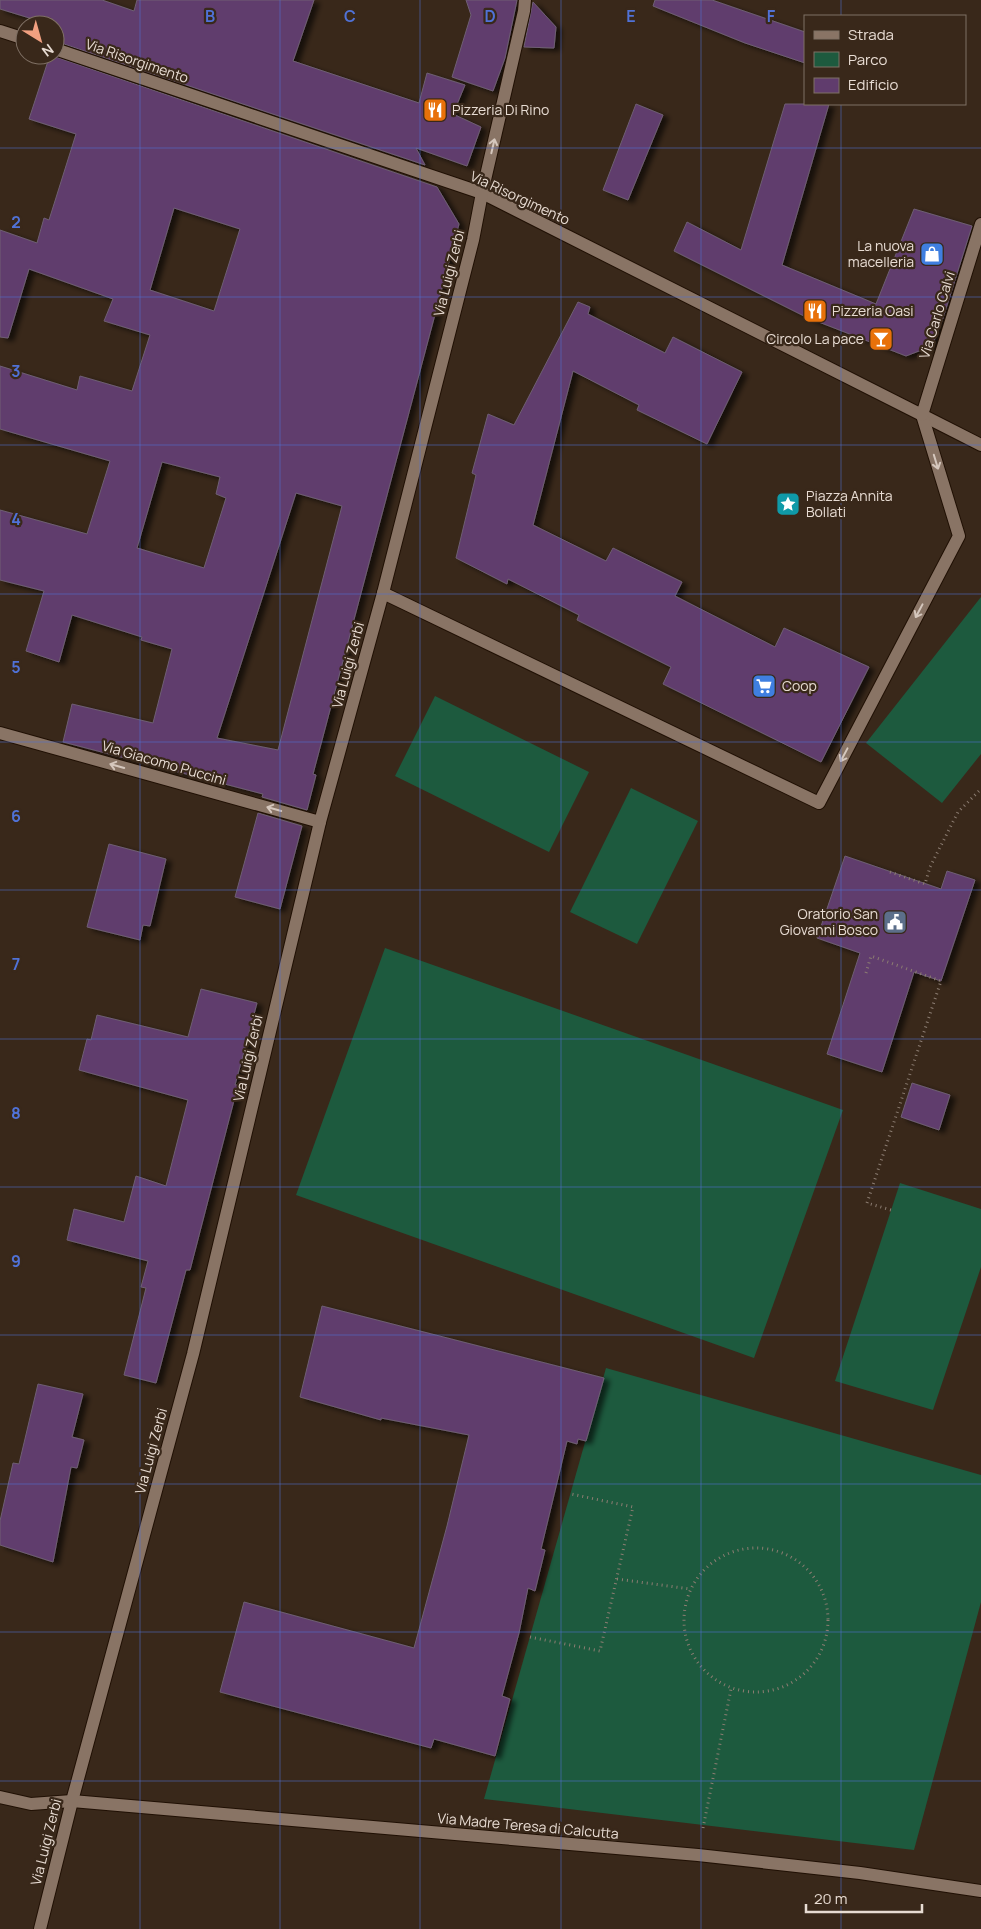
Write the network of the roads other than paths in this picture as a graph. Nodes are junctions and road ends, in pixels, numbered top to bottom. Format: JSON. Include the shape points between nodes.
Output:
{"nodes":[{"id":1,"x":525,"y":0,"type":"edge"},
{"id":2,"x":0,"y":31,"type":"edge"},
{"id":3,"x":15,"y":36,"type":"edge"},
{"id":4,"x":65,"y":52,"type":"edge"},
{"id":5,"x":482,"y":193,"type":"junction"},
{"id":6,"x":981,"y":224,"type":"edge"},
{"id":7,"x":922,"y":415,"type":"junction"},
{"id":8,"x":981,"y":445,"type":"edge"},
{"id":9,"x":383,"y":592,"type":"junction"},
{"id":10,"x":0,"y":733,"type":"edge"},
{"id":11,"x":320,"y":822,"type":"junction"},
{"id":12,"x":0,"y":1798,"type":"edge"},
{"id":13,"x":72,"y":1801,"type":"junction"},
{"id":14,"x":981,"y":1891,"type":"edge"},
{"id":15,"x":40,"y":1929,"type":"edge"}],
"edges":[{"from":5,"to":1,"type":"street","name":"Via Luigi Zerbi","one_way":true},
{"from":2,"to":3,"type":"street"},
{"from":4,"to":5,"type":"street","name":"Via Risorgimento"},
{"from":5,"to":7,"type":"street","name":"Via Risorgimento"},
{"from":5,"to":9,"type":"street","name":"Via Luigi Zerbi","via":[[471,250]]},
{"from":6,"to":7,"type":"street","name":"Via Carlo Calvi"},
{"from":7,"to":8,"type":"street","name":"Via Risorgimento"},
{"from":7,"to":9,"type":"street","one_way":true,"via":[[959,536],[819,803]]},
{"from":9,"to":11,"type":"street","name":"Via Luigi Zerbi"},
{"from":11,"to":10,"type":"street","name":"Via Giacomo Puccini","one_way":true},
{"from":11,"to":13,"type":"street","name":"Via Luigi Zerbi","via":[[193,1354]]},
{"from":12,"to":13,"type":"street","name":"Via Madre Teresa di Calcutta","via":[[31,1804]]},
{"from":13,"to":14,"type":"street","name":"Via Madre Teresa di Calcutta","via":[[698,1855],[860,1873]]},
{"from":13,"to":15,"type":"street","name":"Via Luigi Zerbi"}]}
